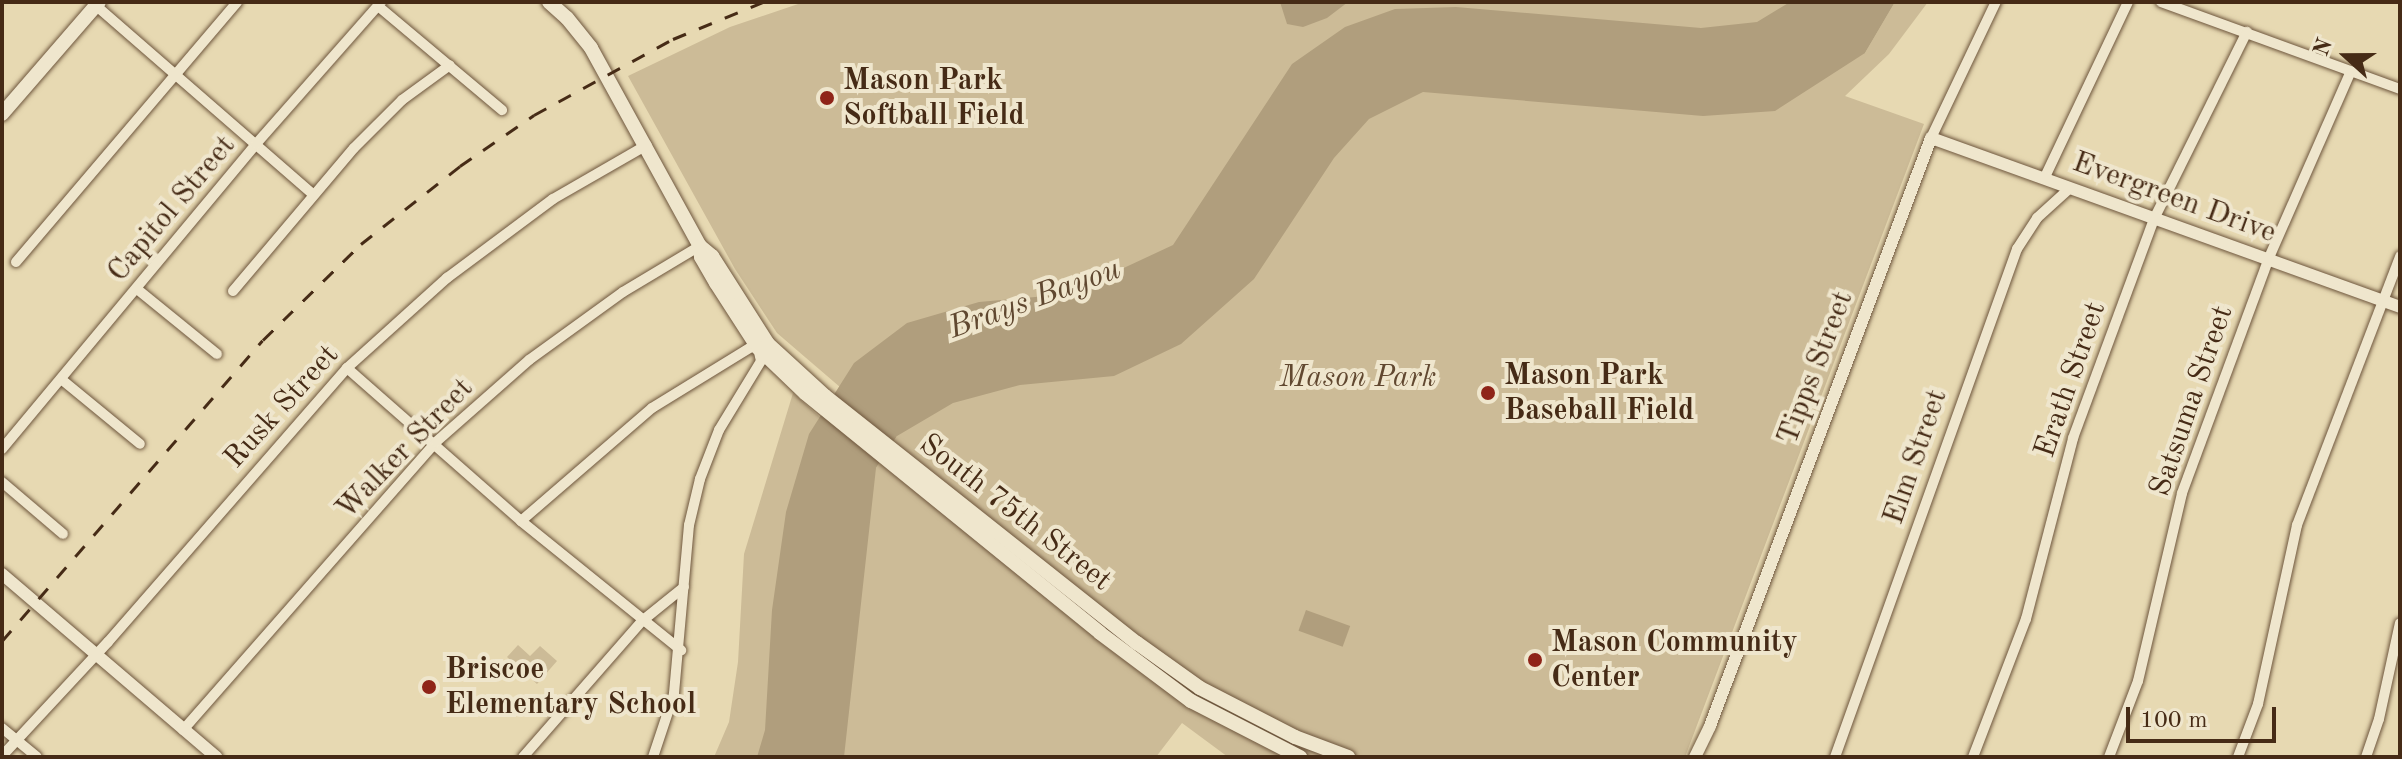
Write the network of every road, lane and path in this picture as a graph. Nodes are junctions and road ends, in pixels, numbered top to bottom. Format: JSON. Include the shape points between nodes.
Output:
{"nodes":[{"id":1,"x":237,"y":2,"type":"edge"},
{"id":2,"x":549,"y":2,"type":"edge"},
{"id":3,"x":1996,"y":2,"type":"edge"},
{"id":4,"x":2128,"y":2,"type":"edge"},
{"id":5,"x":2161,"y":2,"type":"edge"},
{"id":6,"x":95,"y":3,"type":"edge"},
{"id":7,"x":380,"y":4,"type":"edge"},
{"id":8,"x":2247,"y":32,"type":"junction"},
{"id":9,"x":450,"y":65,"type":"junction"},
{"id":10,"x":2351,"y":71,"type":"junction"},
{"id":11,"x":175,"y":75,"type":"junction"},
{"id":12,"x":2400,"y":89,"type":"edge"},
{"id":13,"x":502,"y":110,"type":"dead end"},
{"id":14,"x":2,"y":114,"type":"edge"},
{"id":15,"x":1931,"y":138,"type":"junction"},
{"id":16,"x":256,"y":144,"type":"junction"},
{"id":17,"x":647,"y":145,"type":"junction"},
{"id":18,"x":2044,"y":179,"type":"junction"},
{"id":19,"x":2070,"y":188,"type":"junction"},
{"id":20,"x":313,"y":194,"type":"junction"},
{"id":21,"x":2154,"y":219,"type":"junction"},
{"id":22,"x":700,"y":246,"type":"junction"},
{"id":23,"x":2400,"y":256,"type":"edge"},
{"id":24,"x":2268,"y":260,"type":"junction"},
{"id":25,"x":16,"y":262,"type":"dead end"},
{"id":26,"x":137,"y":289,"type":"junction"},
{"id":27,"x":233,"y":291,"type":"dead end"},
{"id":28,"x":2382,"y":301,"type":"junction"},
{"id":29,"x":2400,"y":307,"type":"edge"},
{"id":30,"x":758,"y":348,"type":"junction"},
{"id":31,"x":217,"y":354,"type":"dead end"},
{"id":32,"x":347,"y":368,"type":"junction"},
{"id":33,"x":61,"y":379,"type":"junction"},
{"id":34,"x":809,"y":389,"type":"junction"},
{"id":35,"x":436,"y":442,"type":"junction"},
{"id":36,"x":140,"y":444,"type":"dead end"},
{"id":37,"x":2,"y":449,"type":"edge"},
{"id":38,"x":906,"y":468,"type":"junction"},
{"id":39,"x":2,"y":482,"type":"edge"},
{"id":40,"x":521,"y":521,"type":"junction"},
{"id":41,"x":63,"y":534,"type":"dead end"},
{"id":42,"x":2,"y":574,"type":"edge"},
{"id":43,"x":684,"y":587,"type":"junction"},
{"id":44,"x":642,"y":621,"type":"junction"},
{"id":45,"x":2400,"y":623,"type":"edge"},
{"id":46,"x":681,"y":650,"type":"junction"},
{"id":47,"x":94,"y":655,"type":"junction"},
{"id":48,"x":2,"y":728,"type":"edge"},
{"id":49,"x":183,"y":730,"type":"junction"},
{"id":50,"x":1295,"y":737,"type":"junction"},
{"id":51,"x":16,"y":740,"type":"junction"},
{"id":52,"x":1290,"y":755,"type":"edge"},
{"id":53,"x":2,"y":756,"type":"edge"},
{"id":54,"x":37,"y":757,"type":"edge"},
{"id":55,"x":216,"y":757,"type":"edge"},
{"id":56,"x":523,"y":757,"type":"edge"},
{"id":57,"x":653,"y":757,"type":"edge"},
{"id":58,"x":1348,"y":757,"type":"edge"},
{"id":59,"x":1695,"y":757,"type":"edge"},
{"id":60,"x":1835,"y":757,"type":"edge"},
{"id":61,"x":1973,"y":757,"type":"edge"},
{"id":62,"x":2109,"y":757,"type":"edge"},
{"id":63,"x":2238,"y":757,"type":"edge"},
{"id":64,"x":2366,"y":757,"type":"edge"}],
"edges":[{"from":1,"to":11,"type":"street"},
{"from":2,"to":17,"type":"main road","name":"South 75th Street","via":[[591,48]]},
{"from":3,"to":15,"type":"street","name":"Tipps Street"},
{"from":4,"to":18,"type":"street"},
{"from":5,"to":8,"type":"street"},
{"from":6,"to":11,"type":"street"},
{"from":6,"to":14,"type":"main road"},
{"from":7,"to":9,"type":"street"},
{"from":7,"to":16,"type":"street","name":"Capitol Street"},
{"from":8,"to":10,"type":"street"},
{"from":8,"to":21,"type":"street","name":"Erath Street"},
{"from":9,"to":13,"type":"street"},
{"from":9,"to":20,"type":"street","via":[[402,100]]},
{"from":10,"to":12,"type":"street"},
{"from":10,"to":24,"type":"street","name":"Satsuma Street"},
{"from":11,"to":16,"type":"street"},
{"from":11,"to":25,"type":"street"},
{"from":15,"to":18,"type":"street","name":"Evergreen Drive"},
{"from":15,"to":59,"type":"street","name":"Tipps Street"},
{"from":16,"to":20,"type":"street"},
{"from":16,"to":26,"type":"street","name":"Capitol Street"},
{"from":17,"to":22,"type":"main road","name":"South 75th Street"},
{"from":17,"to":32,"type":"street","name":"Rusk Street","via":[[553,199],[471,260]]},
{"from":18,"to":19,"type":"street","name":"Evergreen Drive"},
{"from":19,"to":21,"type":"street","name":"Evergreen Drive"},
{"from":19,"to":60,"type":"street","name":"Elm Street","via":[[2037,218],[2017,249]]},
{"from":20,"to":27,"type":"street"},
{"from":21,"to":24,"type":"street","name":"Evergreen Drive"},
{"from":21,"to":61,"type":"street","name":"Erath Street","via":[[2073,438],[2026,619]]},
{"from":22,"to":30,"type":"main road","name":"South 75th Street","via":[[701,257]]},
{"from":22,"to":34,"type":"main road","name":"South 75th Street","via":[[712,256],[768,344]]},
{"from":22,"to":35,"type":"street","name":"Walker Street","via":[[623,292],[529,360]]},
{"from":23,"to":28,"type":"street"},
{"from":24,"to":28,"type":"street","name":"Evergreen Drive"},
{"from":24,"to":62,"type":"street","name":"Satsuma Street","via":[[2182,493],[2138,681]]},
{"from":26,"to":31,"type":"street"},
{"from":26,"to":33,"type":"street","name":"Capitol Street"},
{"from":28,"to":29,"type":"street","name":"Evergreen Drive"},
{"from":28,"to":63,"type":"street","via":[[2297,525],[2258,704]]},
{"from":30,"to":34,"type":"main road","name":"South 75th Street"},
{"from":30,"to":40,"type":"street","via":[[751,347],[652,408]]},
{"from":30,"to":43,"type":"street","via":[[761,361],[719,430],[700,479],[689,525]]},
{"from":32,"to":35,"type":"street"},
{"from":32,"to":47,"type":"street","name":"Rusk Street"},
{"from":33,"to":36,"type":"street"},
{"from":33,"to":37,"type":"street","name":"Capitol Street"},
{"from":34,"to":38,"type":"main road","name":"South 75th Street"},
{"from":35,"to":40,"type":"street"},
{"from":35,"to":49,"type":"street","name":"Walker Street"},
{"from":38,"to":50,"type":"main road","name":"South 75th Street","via":[[1200,688]]},
{"from":38,"to":52,"type":"main road","name":"South 75th Street","via":[[1191,701]]},
{"from":39,"to":41,"type":"street"},
{"from":40,"to":44,"type":"street"},
{"from":42,"to":47,"type":"street"},
{"from":43,"to":44,"type":"street"},
{"from":43,"to":46,"type":"street"},
{"from":44,"to":46,"type":"street"},
{"from":44,"to":56,"type":"street"},
{"from":45,"to":64,"type":"street"},
{"from":46,"to":57,"type":"street","via":[[674,694]]},
{"from":47,"to":49,"type":"street"},
{"from":47,"to":51,"type":"street","name":"Rusk Street"},
{"from":48,"to":51,"type":"street"},
{"from":49,"to":55,"type":"street"},
{"from":50,"to":52,"type":"street"},
{"from":50,"to":58,"type":"main road","name":"South 75th Street"},
{"from":51,"to":53,"type":"street","name":"Rusk Street"},
{"from":51,"to":54,"type":"street"}]}
